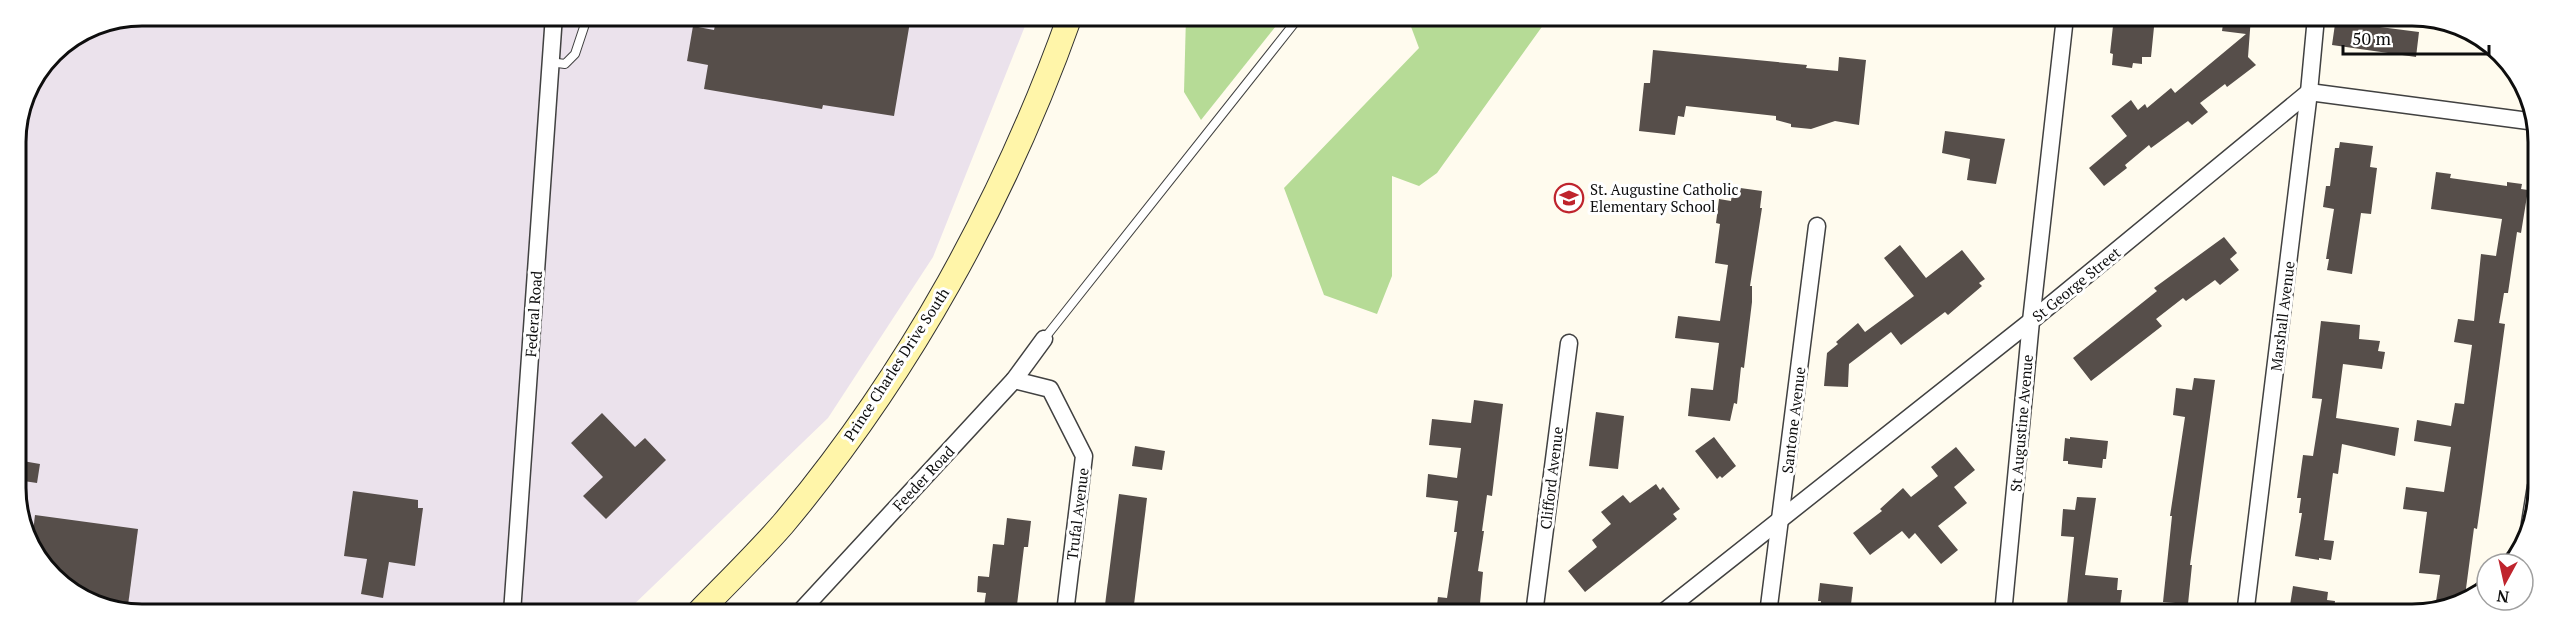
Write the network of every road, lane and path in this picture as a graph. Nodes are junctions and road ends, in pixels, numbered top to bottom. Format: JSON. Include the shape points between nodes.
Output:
{"nodes":[{"id":1,"x":553,"y":26,"type":"edge"},
{"id":2,"x":584,"y":26,"type":"edge"},
{"id":3,"x":1066,"y":26,"type":"edge"},
{"id":4,"x":1292,"y":26,"type":"edge"},
{"id":5,"x":2064,"y":26,"type":"edge"},
{"id":6,"x":2315,"y":26,"type":"edge"},
{"id":7,"x":550,"y":62,"type":"junction"},
{"id":8,"x":2309,"y":92,"type":"junction"},
{"id":9,"x":2525,"y":121,"type":"edge"},
{"id":10,"x":1817,"y":226,"type":"dead end"},
{"id":11,"x":2031,"y":321,"type":"junction"},
{"id":12,"x":1044,"y":339,"type":"joint"},
{"id":13,"x":1569,"y":343,"type":"dead end"},
{"id":14,"x":1014,"y":380,"type":"junction"},
{"id":15,"x":1782,"y":518,"type":"junction"},
{"id":16,"x":513,"y":604,"type":"edge"},
{"id":17,"x":706,"y":604,"type":"edge"},
{"id":18,"x":807,"y":604,"type":"edge"},
{"id":19,"x":1066,"y":604,"type":"edge"},
{"id":20,"x":1535,"y":604,"type":"edge"},
{"id":21,"x":1674,"y":604,"type":"edge"},
{"id":22,"x":1769,"y":604,"type":"edge"},
{"id":23,"x":2004,"y":604,"type":"edge"},
{"id":24,"x":2246,"y":604,"type":"edge"}],
"edges":[{"from":1,"to":7,"type":"street","name":"Federal Road"},
{"from":2,"to":7,"type":"lane","via":[[575,54],[565,64]]},
{"from":3,"to":17,"type":"main road","name":"Prince Charles Drive South","via":[[1028,127],[930,317],[850,437],[789,516]]},
{"from":4,"to":12,"type":"lane"},
{"from":5,"to":11,"type":"street","name":"St Augustine Avenue"},
{"from":6,"to":8,"type":"street","name":"Marshall Avenue"},
{"from":7,"to":16,"type":"street","name":"Federal Road"},
{"from":8,"to":9,"type":"street"},
{"from":8,"to":11,"type":"street","name":"St George Street"},
{"from":8,"to":24,"type":"street","name":"Marshall Avenue"},
{"from":10,"to":15,"type":"street","name":"Santone Avenue"},
{"from":11,"to":15,"type":"street","name":"St George Street"},
{"from":11,"to":23,"type":"street","name":"St Augustine Avenue"},
{"from":12,"to":14,"type":"street","name":"Feeder Road"},
{"from":13,"to":20,"type":"street","name":"Clifford Avenue"},
{"from":14,"to":18,"type":"street","name":"Feeder Road"},
{"from":14,"to":19,"type":"street","name":"Trufal Avenue","via":[[1050,389],[1084,456]]},
{"from":15,"to":21,"type":"street","name":"St George Street"},
{"from":15,"to":22,"type":"street","name":"Santone Avenue"}]}
